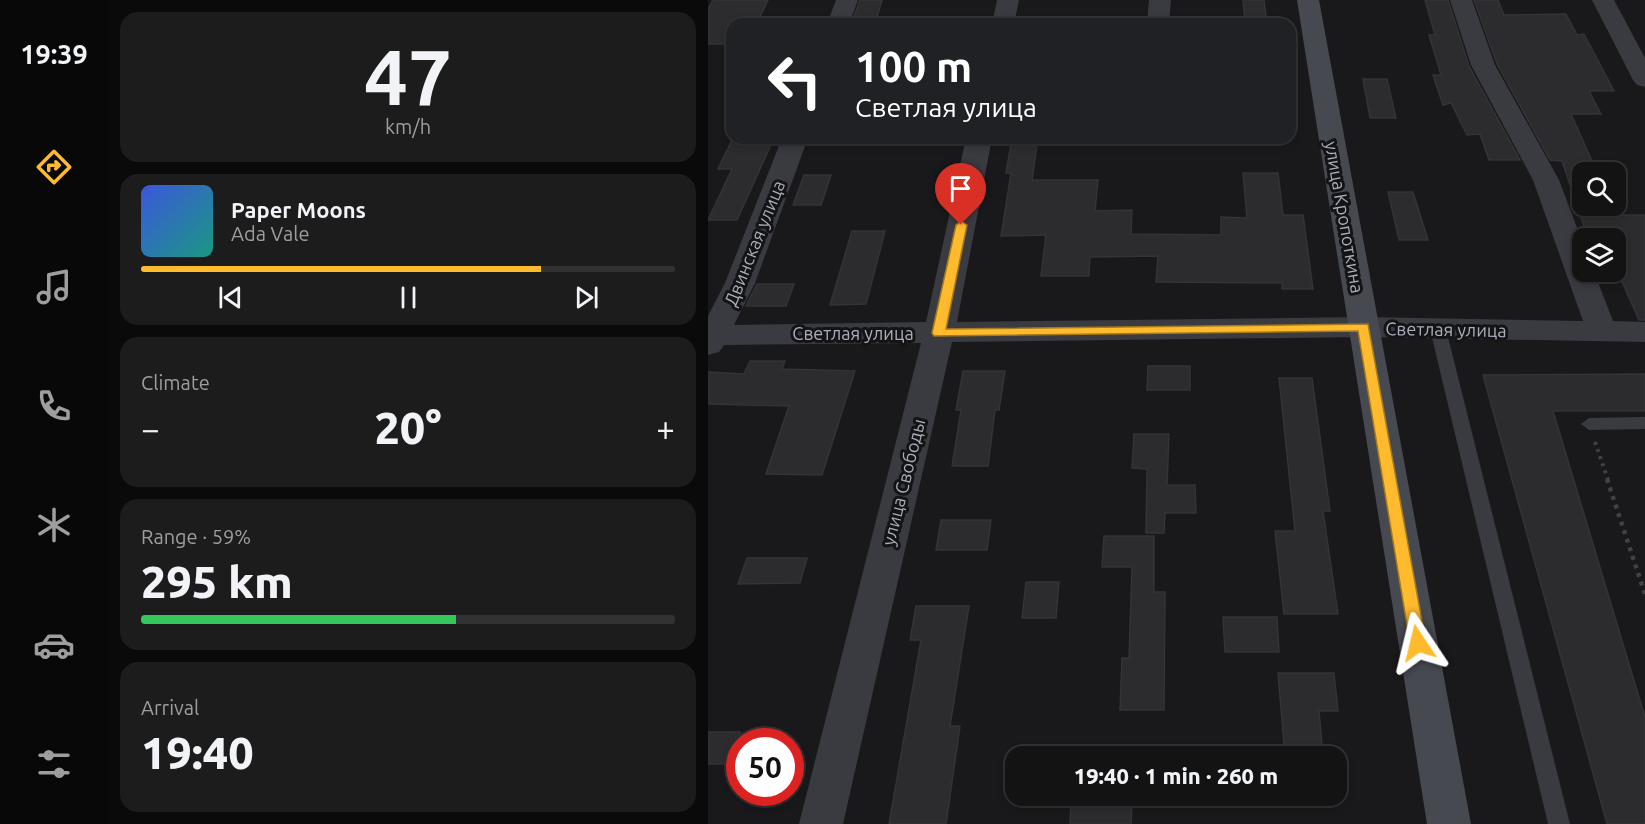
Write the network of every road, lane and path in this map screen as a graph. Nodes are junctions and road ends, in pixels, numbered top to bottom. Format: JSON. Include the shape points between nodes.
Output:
{"nodes":[{"id":1,"x":847,"y":0,"type":"edge"},
{"id":2,"x":1008,"y":0,"type":"edge"},
{"id":3,"x":1160,"y":0,"type":"edge"},
{"id":4,"x":1308,"y":0,"type":"edge"},
{"id":5,"x":1461,"y":0,"type":"edge"},
{"id":6,"x":1603,"y":0,"type":"edge"},
{"id":7,"x":840,"y":18,"type":"edge"},
{"id":8,"x":1004,"y":18,"type":"edge"},
{"id":9,"x":1158,"y":18,"type":"edge"},
{"id":10,"x":1645,"y":80,"type":"edge"},
{"id":11,"x":793,"y":144,"type":"edge"},
{"id":12,"x":979,"y":144,"type":"edge"},
{"id":13,"x":1364,"y":327,"type":"junction"},
{"id":14,"x":1438,"y":329,"type":"junction"},
{"id":15,"x":1602,"y":332,"type":"junction"},
{"id":16,"x":1645,"y":332,"type":"edge"},
{"id":17,"x":939,"y":333,"type":"junction"},
{"id":18,"x":711,"y":338,"type":"edge"},
{"id":19,"x":1645,"y":423,"type":"edge"},
{"id":20,"x":1589,"y":424,"type":"joint"},
{"id":21,"x":1645,"y":594,"type":"edge"},
{"id":22,"x":820,"y":824,"type":"edge"},
{"id":23,"x":1449,"y":824,"type":"edge"},
{"id":24,"x":1559,"y":824,"type":"edge"}],
"edges":[{"from":1,"to":7,"type":"street"},
{"from":2,"to":8,"type":"street"},
{"from":3,"to":9,"type":"street"},
{"from":4,"to":13,"type":"main road","name":"улица Кропоткина"},
{"from":5,"to":15,"type":"street","via":[[1502,104],[1546,180]]},
{"from":6,"to":10,"type":"street"},
{"from":11,"to":18,"type":"street","name":"Двинская улица","via":[[740,283]]},
{"from":12,"to":17,"type":"street","name":"улица Свободы"},
{"from":13,"to":14,"type":"street","name":"Светлая улица"},
{"from":13,"to":17,"type":"street","name":"Светлая улица"},
{"from":13,"to":23,"type":"main road","name":"улица Кропоткина"},
{"from":14,"to":15,"type":"street","name":"Светлая улица"},
{"from":14,"to":24,"type":"lane"},
{"from":15,"to":16,"type":"street","name":"Светлая улица"},
{"from":17,"to":18,"type":"street","name":"Светлая улица"},
{"from":17,"to":22,"type":"street","name":"улица Свободы"},
{"from":19,"to":20,"type":"lane"},
{"from":20,"to":21,"type":"path"}]}
